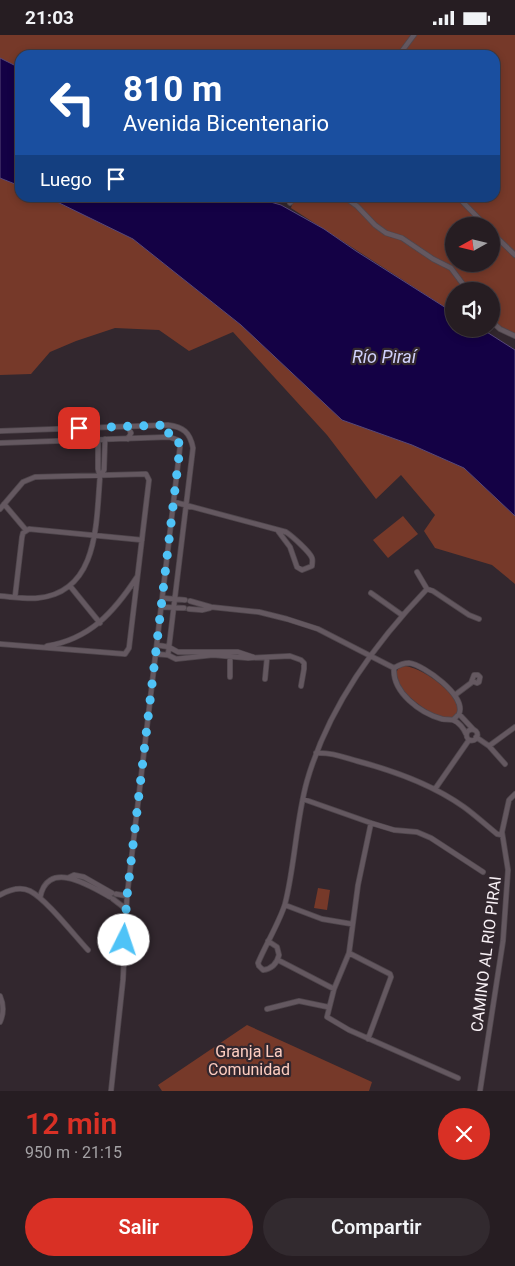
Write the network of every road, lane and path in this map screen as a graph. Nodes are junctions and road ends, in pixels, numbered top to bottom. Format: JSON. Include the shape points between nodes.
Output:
{"nodes":[{"id":1,"x":414,"y":35,"type":"edge"},
{"id":2,"x":403,"y":50,"type":"edge"},
{"id":3,"x":351,"y":202,"type":"edge"},
{"id":4,"x":354,"y":202,"type":"edge"},
{"id":5,"x":463,"y":202,"type":"edge"},
{"id":6,"x":357,"y":206,"type":"junction"},
{"id":7,"x":477,"y":217,"type":"edge"},
{"id":8,"x":500,"y":241,"type":"edge"},
{"id":9,"x":515,"y":255,"type":"edge"},
{"id":10,"x":461,"y":282,"type":"edge"},
{"id":11,"x":500,"y":329,"type":"edge"},
{"id":12,"x":515,"y":336,"type":"edge"},
{"id":13,"x":168,"y":425,"type":"junction"},
{"id":14,"x":128,"y":427,"type":"junction"},
{"id":15,"x":63,"y":428,"type":"junction"},
{"id":16,"x":0,"y":431,"type":"edge"},
{"id":17,"x":169,"y":437,"type":"junction"},
{"id":18,"x":98,"y":439,"type":"junction"},
{"id":19,"x":105,"y":439,"type":"junction"},
{"id":20,"x":128,"y":439,"type":"junction"},
{"id":21,"x":64,"y":441,"type":"junction"},
{"id":22,"x":0,"y":443,"type":"edge"},
{"id":23,"x":100,"y":477,"type":"junction"},
{"id":24,"x":174,"y":502,"type":"junction"},
{"id":25,"x":4,"y":504,"type":"junction"},
{"id":26,"x":186,"y":506,"type":"junction"},
{"id":27,"x":0,"y":509,"type":"edge"},
{"id":28,"x":26,"y":531,"type":"junction"},
{"id":29,"x":278,"y":531,"type":"junction"},
{"id":30,"x":95,"y":534,"type":"junction"},
{"id":31,"x":142,"y":540,"type":"junction"},
{"id":32,"x":417,"y":572,"type":"dead end"},
{"id":33,"x":138,"y":576,"type":"junction"},
{"id":34,"x":70,"y":586,"type":"junction"},
{"id":35,"x":427,"y":589,"type":"junction"},
{"id":36,"x":371,"y":593,"type":"dead end"},
{"id":37,"x":0,"y":596,"type":"edge"},
{"id":38,"x":15,"y":597,"type":"junction"},
{"id":39,"x":163,"y":598,"type":"junction"},
{"id":40,"x":176,"y":599,"type":"junction"},
{"id":41,"x":162,"y":607,"type":"junction"},
{"id":42,"x":211,"y":607,"type":"junction"},
{"id":43,"x":174,"y":608,"type":"junction"},
{"id":44,"x":402,"y":615,"type":"junction"},
{"id":45,"x":479,"y":619,"type":"dead end"},
{"id":46,"x":100,"y":623,"type":"junction"},
{"id":47,"x":0,"y":644,"type":"edge"},
{"id":48,"x":157,"y":645,"type":"junction"},
{"id":49,"x":38,"y":647,"type":"junction"},
{"id":50,"x":169,"y":647,"type":"junction"},
{"id":51,"x":156,"y":654,"type":"junction"},
{"id":52,"x":168,"y":655,"type":"junction"},
{"id":53,"x":370,"y":656,"type":"junction"},
{"id":54,"x":230,"y":658,"type":"junction"},
{"id":55,"x":254,"y":658,"type":"junction"},
{"id":56,"x":268,"y":658,"type":"junction"},
{"id":57,"x":394,"y":668,"type":"junction"},
{"id":58,"x":230,"y":677,"type":"dead end"},
{"id":59,"x":266,"y":679,"type":"dead end"},
{"id":60,"x":472,"y":681,"type":"dead end"},
{"id":61,"x":301,"y":686,"type":"dead end"},
{"id":62,"x":455,"y":695,"type":"junction"},
{"id":63,"x":459,"y":714,"type":"junction"},
{"id":64,"x":453,"y":720,"type":"junction"},
{"id":65,"x":515,"y":727,"type":"edge"},
{"id":66,"x":474,"y":730,"type":"junction"},
{"id":67,"x":466,"y":734,"type":"junction"},
{"id":68,"x":476,"y":737,"type":"junction"},
{"id":69,"x":323,"y":738,"type":"junction"},
{"id":70,"x":469,"y":740,"type":"junction"},
{"id":71,"x":489,"y":746,"type":"junction"},
{"id":72,"x":316,"y":753,"type":"junction"},
{"id":73,"x":327,"y":753,"type":"junction"},
{"id":74,"x":506,"y":764,"type":"dead end"},
{"id":75,"x":435,"y":789,"type":"junction"},
{"id":76,"x":515,"y":794,"type":"edge"},
{"id":77,"x":303,"y":799,"type":"junction"},
{"id":78,"x":370,"y":823,"type":"junction"},
{"id":79,"x":502,"y":835,"type":"junction"},
{"id":80,"x":483,"y":872,"type":"dead end"},
{"id":81,"x":0,"y":895,"type":"edge"},
{"id":82,"x":127,"y":896,"type":"junction"},
{"id":83,"x":115,"y":897,"type":"junction"},
{"id":84,"x":40,"y":898,"type":"junction"},
{"id":85,"x":285,"y":905,"type":"junction"},
{"id":86,"x":126,"y":909,"type":"junction"},
{"id":87,"x":352,"y":924,"type":"junction"},
{"id":88,"x":268,"y":941,"type":"junction"},
{"id":89,"x":88,"y":949,"type":"dead end"},
{"id":90,"x":349,"y":953,"type":"junction"},
{"id":91,"x":278,"y":960,"type":"junction"},
{"id":92,"x":334,"y":989,"type":"junction"},
{"id":93,"x":0,"y":996,"type":"edge"},
{"id":94,"x":328,"y":1007,"type":"junction"},
{"id":95,"x":266,"y":1009,"type":"dead end"},
{"id":96,"x":0,"y":1022,"type":"edge"},
{"id":97,"x":368,"y":1039,"type":"junction"},
{"id":98,"x":458,"y":1078,"type":"dead end"},
{"id":99,"x":111,"y":1091,"type":"edge"},
{"id":100,"x":480,"y":1091,"type":"edge"}],
"edges":[{"from":1,"to":2,"type":"street"},
{"from":3,"to":6,"type":"street"},
{"from":4,"to":6,"type":"street"},
{"from":5,"to":7,"type":"street"},
{"from":6,"to":10,"type":"street","via":[[386,233],[402,238],[452,269]]},
{"from":8,"to":9,"type":"street"},
{"from":11,"to":12,"type":"street"},
{"from":13,"to":14,"type":"street"},
{"from":13,"to":17,"type":"street"},
{"from":13,"to":26,"type":"street","via":[[186,431],[192,440]]},
{"from":14,"to":15,"type":"street"},
{"from":14,"to":20,"type":"street","via":[[132,433]]},
{"from":15,"to":16,"type":"street"},
{"from":15,"to":21,"type":"street"},
{"from":17,"to":20,"type":"street"},
{"from":17,"to":24,"type":"street","via":[[178,440],[180,447]]},
{"from":18,"to":19,"type":"street"},
{"from":18,"to":21,"type":"street"},
{"from":18,"to":23,"type":"street"},
{"from":19,"to":20,"type":"street"},
{"from":19,"to":23,"type":"street","via":[[104,469]]},
{"from":21,"to":22,"type":"street"},
{"from":23,"to":25,"type":"street","via":[[29,479]]},
{"from":23,"to":30,"type":"street"},
{"from":23,"to":31,"type":"street","via":[[146,474],[149,481]]},
{"from":24,"to":26,"type":"street"},
{"from":24,"to":39,"type":"street"},
{"from":25,"to":27,"type":"street"},
{"from":25,"to":28,"type":"street"},
{"from":26,"to":29,"type":"street"},
{"from":26,"to":40,"type":"street"},
{"from":28,"to":30,"type":"street","via":[[33,528]]},
{"from":28,"to":38,"type":"street","via":[[22,537]]},
{"from":29,"to":29,"type":"street","via":[[290,547],[297,567],[302,570],[312,566],[310,553],[292,536]]},
{"from":30,"to":31,"type":"street"},
{"from":30,"to":34,"type":"street","via":[[87,564]]},
{"from":31,"to":33,"type":"street"},
{"from":32,"to":35,"type":"street"},
{"from":33,"to":46,"type":"street"},
{"from":33,"to":49,"type":"street","via":[[129,648],[125,653]]},
{"from":34,"to":38,"type":"street","via":[[41,598]]},
{"from":34,"to":46,"type":"street"},
{"from":35,"to":44,"type":"street"},
{"from":35,"to":45,"type":"street"},
{"from":36,"to":44,"type":"street"},
{"from":37,"to":38,"type":"street"},
{"from":39,"to":40,"type":"street"},
{"from":39,"to":41,"type":"street"},
{"from":40,"to":42,"type":"street"},
{"from":40,"to":43,"type":"street"},
{"from":41,"to":43,"type":"street"},
{"from":41,"to":48,"type":"street"},
{"from":42,"to":43,"type":"street","via":[[202,610]]},
{"from":42,"to":53,"type":"street","via":[[287,619],[318,629]]},
{"from":43,"to":50,"type":"street"},
{"from":44,"to":53,"type":"street"},
{"from":46,"to":49,"type":"street","via":[[73,639]]},
{"from":47,"to":49,"type":"street"},
{"from":48,"to":50,"type":"street"},
{"from":48,"to":51,"type":"street"},
{"from":50,"to":52,"type":"street"},
{"from":50,"to":55,"type":"street","via":[[178,652],[238,652]]},
{"from":51,"to":52,"type":"street"},
{"from":51,"to":82,"type":"street"},
{"from":52,"to":54,"type":"street","via":[[176,659],[213,655]]},
{"from":53,"to":57,"type":"street"},
{"from":53,"to":69,"type":"street"},
{"from":54,"to":55,"type":"street"},
{"from":54,"to":58,"type":"street"},
{"from":55,"to":56,"type":"street"},
{"from":56,"to":59,"type":"street"},
{"from":56,"to":61,"type":"street","via":[[290,656],[301,660],[304,663]]},
{"from":57,"to":62,"type":"street","via":[[413,664],[443,682]]},
{"from":57,"to":64,"type":"street","via":[[396,683],[410,701],[433,716]]},
{"from":60,"to":62,"type":"street"},
{"from":62,"to":63,"type":"street"},
{"from":63,"to":64,"type":"street"},
{"from":63,"to":66,"type":"street"},
{"from":64,"to":67,"type":"street"},
{"from":65,"to":71,"type":"street"},
{"from":66,"to":67,"type":"street"},
{"from":66,"to":68,"type":"street"},
{"from":67,"to":70,"type":"street"},
{"from":68,"to":70,"type":"street"},
{"from":68,"to":71,"type":"street"},
{"from":69,"to":72,"type":"street"},
{"from":69,"to":73,"type":"street"},
{"from":70,"to":75,"type":"street"},
{"from":71,"to":74,"type":"street"},
{"from":72,"to":73,"type":"street"},
{"from":72,"to":77,"type":"street"},
{"from":73,"to":75,"type":"street","via":[[372,764]]},
{"from":75,"to":79,"type":"street"},
{"from":76,"to":79,"type":"street","name":"CAMINO AL RIO PIRAI","via":[[504,814]]},
{"from":77,"to":78,"type":"street"},
{"from":77,"to":85,"type":"street"},
{"from":78,"to":80,"type":"street","via":[[431,838]]},
{"from":78,"to":87,"type":"street"},
{"from":79,"to":100,"type":"street","name":"CAMINO AL RIO PIRAI","via":[[508,870],[502,941]]},
{"from":81,"to":84,"type":"street","via":[[18,888],[29,890]]},
{"from":82,"to":83,"type":"street"},
{"from":82,"to":86,"type":"street"},
{"from":83,"to":84,"type":"street","via":[[68,878],[53,878],[41,889]]},
{"from":83,"to":86,"type":"street"},
{"from":84,"to":89,"type":"street"},
{"from":85,"to":87,"type":"street","via":[[322,919]]},
{"from":85,"to":88,"type":"street"},
{"from":86,"to":99,"type":"street","via":[[123,979]]},
{"from":87,"to":90,"type":"street"},
{"from":88,"to":91,"type":"street","via":[[277,947]]},
{"from":88,"to":91,"type":"street","via":[[258,967],[268,970]]},
{"from":90,"to":92,"type":"street"},
{"from":90,"to":97,"type":"street","via":[[384,970],[391,977]]},
{"from":91,"to":92,"type":"street"},
{"from":92,"to":94,"type":"street"},
{"from":93,"to":96,"type":"street","via":[[3,1003]]},
{"from":94,"to":95,"type":"street","via":[[299,1001]]},
{"from":94,"to":97,"type":"street","via":[[328,1019]]},
{"from":97,"to":98,"type":"street"}]}
